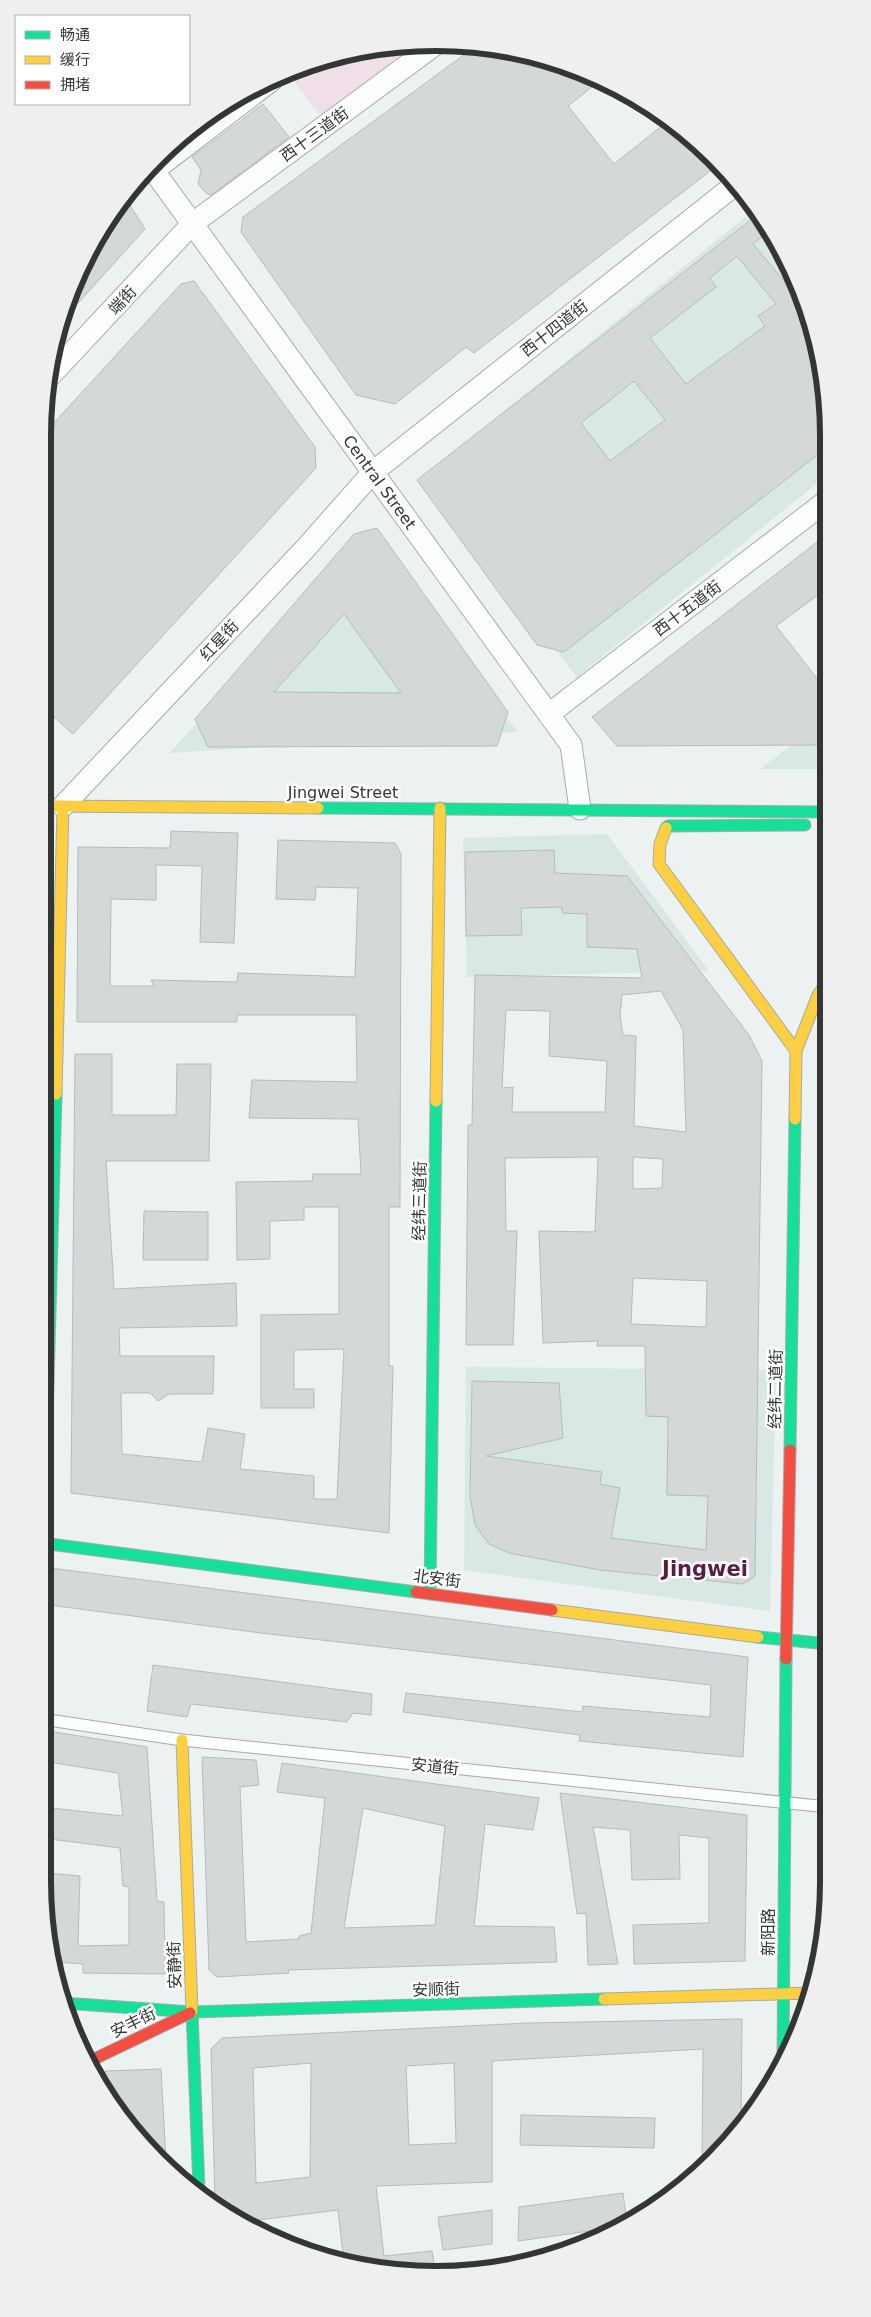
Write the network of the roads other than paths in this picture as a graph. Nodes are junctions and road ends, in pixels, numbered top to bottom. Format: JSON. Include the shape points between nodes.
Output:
{"nodes":[{"id":1,"x":426,"y":51,"type":"edge"},
{"id":2,"x":231,"y":111,"type":"edge"},
{"id":3,"x":186,"y":144,"type":"edge"},
{"id":4,"x":155,"y":173,"type":"edge"},
{"id":5,"x":730,"y":189,"type":"edge"},
{"id":6,"x":192,"y":224,"type":"junction"},
{"id":7,"x":58,"y":368,"type":"edge"},
{"id":8,"x":373,"y":472,"type":"junction"},
{"id":9,"x":820,"y":506,"type":"edge"},
{"id":10,"x":548,"y":714,"type":"junction"},
{"id":11,"x":53,"y":806,"type":"edge"},
{"id":12,"x":440,"y":808,"type":"junction"},
{"id":13,"x":580,"y":809,"type":"junction"},
{"id":14,"x":820,"y":812,"type":"edge"},
{"id":15,"x":816,"y":825,"type":"dead end"},
{"id":16,"x":51,"y":953,"type":"edge"},
{"id":17,"x":820,"y":992,"type":"edge"},
{"id":18,"x":796,"y":1051,"type":"junction"},
{"id":19,"x":51,"y":1544,"type":"edge"},
{"id":20,"x":430,"y":1594,"type":"junction"},
{"id":21,"x":787,"y":1640,"type":"junction"},
{"id":22,"x":820,"y":1643,"type":"edge"},
{"id":23,"x":51,"y":1720,"type":"edge"},
{"id":24,"x":182,"y":1740,"type":"junction"},
{"id":25,"x":784,"y":1801,"type":"junction"},
{"id":26,"x":820,"y":1806,"type":"edge"},
{"id":27,"x":803,"y":1993,"type":"edge"},
{"id":28,"x":784,"y":1994,"type":"junction"},
{"id":29,"x":72,"y":2004,"type":"edge"},
{"id":30,"x":192,"y":2012,"type":"junction"},
{"id":31,"x":783,"y":2044,"type":"edge"},
{"id":32,"x":95,"y":2059,"type":"edge"},
{"id":33,"x":199,"y":2183,"type":"edge"}],
"edges":[{"from":1,"to":6,"type":"street","name":"西十三道街"},
{"from":2,"to":3,"type":"street"},
{"from":4,"to":6,"type":"street","name":"Central Street"},
{"from":5,"to":8,"type":"street","name":"西十四道街"},
{"from":6,"to":7,"type":"street","name":"端街"},
{"from":6,"to":8,"type":"street","name":"Central Street"},
{"from":8,"to":10,"type":"street","name":"Central Street"},
{"from":8,"to":11,"type":"street","name":"红星街","via":[[304,550]]},
{"from":9,"to":10,"type":"street","name":"西十五道街"},
{"from":10,"to":13,"type":"street","name":"Central Street","via":[[571,745]]},
{"from":11,"to":12,"type":"main road","name":"Jingwei Street"},
{"from":11,"to":16,"type":"main road"},
{"from":12,"to":13,"type":"main road","name":"Jingwei Street"},
{"from":12,"to":20,"type":"main road","name":"经纬三道街"},
{"from":13,"to":14,"type":"main road","name":"Jingwei Street"},
{"from":15,"to":18,"type":"main road","via":[[668,826],[660,836],[658,864]]},
{"from":17,"to":18,"type":"main road","name":"经纬二道街"},
{"from":18,"to":21,"type":"main road","name":"经纬二道街"},
{"from":19,"to":20,"type":"main road","name":"北安街"},
{"from":20,"to":21,"type":"main road","name":"北安街"},
{"from":21,"to":22,"type":"main road","name":"北安街"},
{"from":21,"to":25,"type":"main road","name":"经纬二道街"},
{"from":23,"to":24,"type":"lane","name":"安道街"},
{"from":24,"to":25,"type":"lane","name":"安道街"},
{"from":24,"to":30,"type":"main road","name":"安静街"},
{"from":25,"to":26,"type":"lane","name":"安道街"},
{"from":25,"to":28,"type":"main road","name":"新阳路"},
{"from":27,"to":28,"type":"main road","name":"安顺街"},
{"from":28,"to":30,"type":"main road","name":"安顺街"},
{"from":28,"to":31,"type":"main road","name":"新阳路"},
{"from":29,"to":30,"type":"main road","name":"安顺街"},
{"from":30,"to":32,"type":"main road","name":"安丰街"},
{"from":30,"to":33,"type":"main road","name":"安静街"}]}
